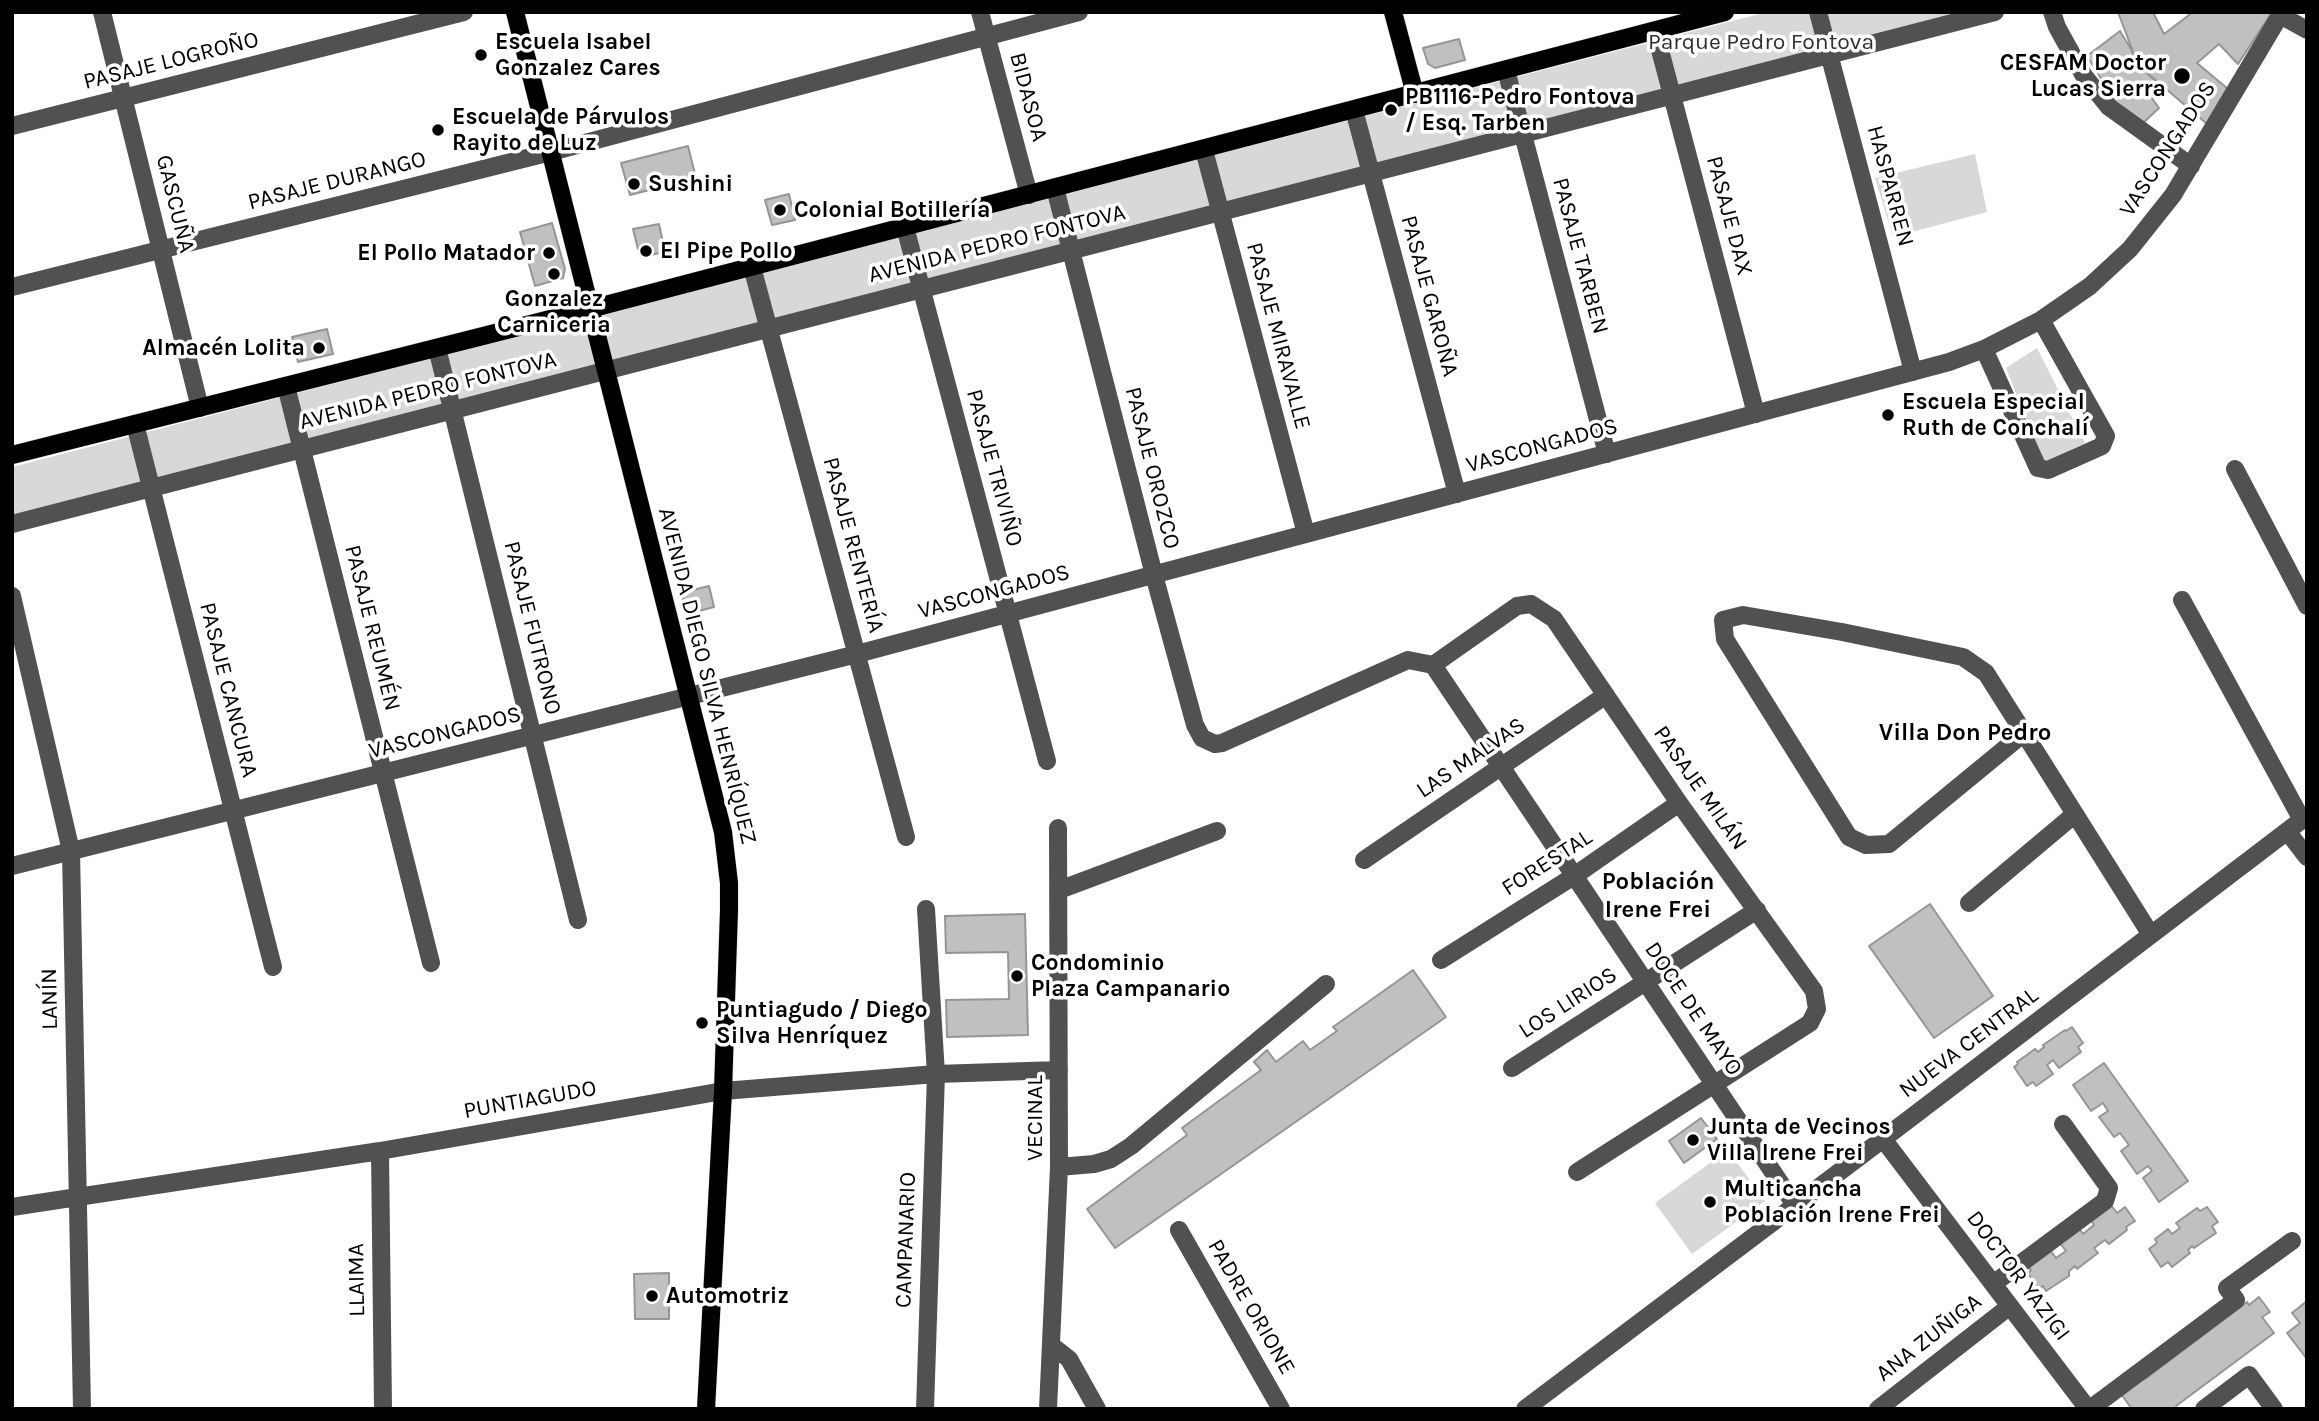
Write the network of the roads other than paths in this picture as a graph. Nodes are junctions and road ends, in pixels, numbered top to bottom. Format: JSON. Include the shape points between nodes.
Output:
{"nodes":[{"id":1,"x":102,"y":12,"type":"edge"},
{"id":2,"x":464,"y":12,"type":"edge"},
{"id":3,"x":515,"y":12,"type":"edge"},
{"id":4,"x":981,"y":12,"type":"edge"},
{"id":5,"x":1079,"y":12,"type":"edge"},
{"id":6,"x":1393,"y":12,"type":"edge"},
{"id":7,"x":1725,"y":12,"type":"edge"},
{"id":8,"x":1818,"y":12,"type":"edge"},
{"id":9,"x":1995,"y":12,"type":"edge"},
{"id":10,"x":2052,"y":12,"type":"edge"},
{"id":11,"x":2281,"y":13,"type":"edge"},
{"id":12,"x":2307,"y":30,"type":"edge"},
{"id":13,"x":1655,"y":31,"type":"junction"},
{"id":14,"x":987,"y":37,"type":"junction"},
{"id":15,"x":1829,"y":55,"type":"junction"},
{"id":16,"x":1506,"y":70,"type":"junction"},
{"id":17,"x":1415,"y":94,"type":"junction"},
{"id":18,"x":1672,"y":95,"type":"junction"},
{"id":19,"x":123,"y":98,"type":"junction"},
{"id":20,"x":1353,"y":110,"type":"junction"},
{"id":21,"x":12,"y":126,"type":"edge"},
{"id":22,"x":1523,"y":134,"type":"junction"},
{"id":23,"x":1204,"y":149,"type":"junction"},
{"id":24,"x":551,"y":152,"type":"junction"},
{"id":25,"x":2191,"y":166,"type":"junction"},
{"id":26,"x":1371,"y":173,"type":"junction"},
{"id":27,"x":1055,"y":188,"type":"junction"},
{"id":28,"x":1029,"y":195,"type":"junction"},
{"id":29,"x":1220,"y":212,"type":"junction"},
{"id":30,"x":905,"y":227,"type":"junction"},
{"id":31,"x":161,"y":250,"type":"junction"},
{"id":32,"x":1071,"y":251,"type":"junction"},
{"id":33,"x":752,"y":267,"type":"junction"},
{"id":34,"x":12,"y":287,"type":"edge"},
{"id":35,"x":921,"y":289,"type":"junction"},
{"id":36,"x":590,"y":309,"type":"junction"},
{"id":37,"x":2041,"y":320,"type":"junction"},
{"id":38,"x":769,"y":329,"type":"junction"},
{"id":39,"x":438,"y":348,"type":"junction"},
{"id":40,"x":1984,"y":349,"type":"junction"},
{"id":41,"x":606,"y":371,"type":"junction"},
{"id":42,"x":1913,"y":372,"type":"junction"},
{"id":43,"x":286,"y":386,"type":"junction"},
{"id":44,"x":200,"y":408,"type":"junction"},
{"id":45,"x":453,"y":410,"type":"junction"},
{"id":46,"x":1756,"y":414,"type":"junction"},
{"id":47,"x":135,"y":424,"type":"junction"},
{"id":48,"x":302,"y":449,"type":"junction"},
{"id":49,"x":1607,"y":454,"type":"junction"},
{"id":50,"x":12,"y":455,"type":"edge"},
{"id":51,"x":2235,"y":469,"type":"dead end"},
{"id":52,"x":152,"y":488,"type":"junction"},
{"id":53,"x":1457,"y":494,"type":"junction"},
{"id":54,"x":12,"y":524,"type":"edge"},
{"id":55,"x":1306,"y":534,"type":"junction"},
{"id":56,"x":1154,"y":575,"type":"junction"},
{"id":57,"x":12,"y":596,"type":"edge"},
{"id":58,"x":2182,"y":600,"type":"dead end"},
{"id":59,"x":2307,"y":606,"type":"edge"},
{"id":60,"x":1008,"y":614,"type":"junction"},
{"id":61,"x":856,"y":654,"type":"junction"},
{"id":62,"x":1433,"y":665,"type":"junction"},
{"id":63,"x":1606,"y":695,"type":"junction"},
{"id":64,"x":689,"y":698,"type":"junction"},
{"id":65,"x":2024,"y":733,"type":"junction"},
{"id":66,"x":533,"y":736,"type":"junction"},
{"id":67,"x":1047,"y":761,"type":"dead end"},
{"id":68,"x":1502,"y":767,"type":"junction"},
{"id":69,"x":383,"y":773,"type":"junction"},
{"id":70,"x":1679,"y":803,"type":"junction"},
{"id":71,"x":233,"y":811,"type":"junction"},
{"id":72,"x":2075,"y":814,"type":"junction"},
{"id":73,"x":2298,"y":822,"type":"edge"},
{"id":74,"x":1058,"y":828,"type":"dead end"},
{"id":75,"x":1217,"y":831,"type":"dead end"},
{"id":76,"x":906,"y":837,"type":"dead end"},
{"id":77,"x":72,"y":851,"type":"junction"},
{"id":78,"x":2307,"y":858,"type":"edge"},
{"id":79,"x":1364,"y":860,"type":"dead end"},
{"id":80,"x":12,"y":866,"type":"edge"},
{"id":81,"x":1574,"y":876,"type":"junction"},
{"id":82,"x":1059,"y":890,"type":"junction"},
{"id":83,"x":1969,"y":903,"type":"dead end"},
{"id":84,"x":926,"y":909,"type":"dead end"},
{"id":85,"x":1757,"y":910,"type":"junction"},
{"id":86,"x":578,"y":920,"type":"dead end"},
{"id":87,"x":2151,"y":935,"type":"junction"},
{"id":88,"x":1441,"y":960,"type":"dead end"},
{"id":89,"x":431,"y":962,"type":"dead end"},
{"id":90,"x":273,"y":967,"type":"dead end"},
{"id":91,"x":1646,"y":982,"type":"junction"},
{"id":92,"x":1326,"y":984,"type":"dead end"},
{"id":93,"x":1512,"y":1068,"type":"dead end"},
{"id":94,"x":1059,"y":1070,"type":"junction"},
{"id":95,"x":936,"y":1074,"type":"junction"},
{"id":96,"x":1714,"y":1084,"type":"junction"},
{"id":97,"x":723,"y":1091,"type":"junction"},
{"id":98,"x":2063,"y":1124,"type":"dead end"},
{"id":99,"x":1883,"y":1139,"type":"junction"},
{"id":100,"x":380,"y":1151,"type":"junction"},
{"id":101,"x":1059,"y":1167,"type":"junction"},
{"id":102,"x":1577,"y":1172,"type":"dead end"},
{"id":103,"x":76,"y":1197,"type":"junction"},
{"id":104,"x":1795,"y":1205,"type":"junction"},
{"id":105,"x":12,"y":1208,"type":"edge"},
{"id":106,"x":1179,"y":1230,"type":"dead end"},
{"id":107,"x":2292,"y":1241,"type":"dead end"},
{"id":108,"x":1993,"y":1284,"type":"junction"},
{"id":109,"x":2010,"y":1306,"type":"junction"},
{"id":110,"x":1051,"y":1345,"type":"junction"},
{"id":111,"x":82,"y":1409,"type":"edge"},
{"id":112,"x":383,"y":1409,"type":"edge"},
{"id":113,"x":706,"y":1409,"type":"edge"},
{"id":114,"x":925,"y":1409,"type":"edge"},
{"id":115,"x":1048,"y":1409,"type":"edge"},
{"id":116,"x":1097,"y":1409,"type":"edge"},
{"id":117,"x":1281,"y":1409,"type":"edge"},
{"id":118,"x":1525,"y":1409,"type":"edge"},
{"id":119,"x":1878,"y":1409,"type":"edge"},
{"id":120,"x":2089,"y":1409,"type":"edge"},
{"id":121,"x":2204,"y":1409,"type":"edge"},
{"id":122,"x":2274,"y":1409,"type":"edge"}],
"edges":[{"from":1,"to":19,"type":"street","name":"GASCUÑA"},
{"from":2,"to":19,"type":"street","name":"PASAJE LOGROÑO"},
{"from":3,"to":24,"type":"main road","name":"AVENIDA DIEGO SILVA HENRÍQUEZ"},
{"from":4,"to":14,"type":"street","name":"BIDASOA"},
{"from":5,"to":14,"type":"street","name":"PASAJE DURANGO"},
{"from":6,"to":17,"type":"main road"},
{"from":7,"to":13,"type":"main road","name":"AVENIDA PEDRO FONTOVA"},
{"from":8,"to":15,"type":"street","name":"HASPARREN"},
{"from":9,"to":15,"type":"street","name":"AVENIDA PEDRO FONTOVA"},
{"from":10,"to":25,"type":"street","via":[[2084,76],[2109,107]]},
{"from":11,"to":12,"type":"street"},
{"from":11,"to":25,"type":"street","name":"VASCONGADOS"},
{"from":13,"to":16,"type":"main road","name":"AVENIDA PEDRO FONTOVA"},
{"from":13,"to":18,"type":"street","name":"PASAJE DAX"},
{"from":14,"to":24,"type":"street","name":"PASAJE DURANGO"},
{"from":14,"to":28,"type":"street","name":"BIDASOA"},
{"from":15,"to":18,"type":"street","name":"AVENIDA PEDRO FONTOVA"},
{"from":15,"to":42,"type":"street","name":"HASPARREN"},
{"from":16,"to":17,"type":"main road","name":"AVENIDA PEDRO FONTOVA"},
{"from":16,"to":22,"type":"street","name":"PASAJE TARBEN"},
{"from":17,"to":20,"type":"main road","name":"AVENIDA PEDRO FONTOVA"},
{"from":18,"to":22,"type":"street","name":"AVENIDA PEDRO FONTOVA"},
{"from":18,"to":46,"type":"street","name":"PASAJE DAX"},
{"from":19,"to":21,"type":"street","name":"PASAJE LOGROÑO"},
{"from":19,"to":31,"type":"street","name":"GASCUÑA"},
{"from":20,"to":23,"type":"main road","name":"AVENIDA PEDRO FONTOVA"},
{"from":20,"to":26,"type":"street","name":"PASAJE GAROÑA"},
{"from":22,"to":26,"type":"street","name":"AVENIDA PEDRO FONTOVA"},
{"from":22,"to":49,"type":"street","name":"PASAJE TARBEN"},
{"from":23,"to":27,"type":"main road","name":"AVENIDA PEDRO FONTOVA"},
{"from":23,"to":29,"type":"street","name":"PASAJE MIRAVALLE"},
{"from":24,"to":31,"type":"street","name":"PASAJE DURANGO"},
{"from":24,"to":36,"type":"main road","name":"AVENIDA DIEGO SILVA HENRÍQUEZ"},
{"from":25,"to":37,"type":"street","name":"VASCONGADOS","via":[[2130,249],[2090,286]]},
{"from":26,"to":29,"type":"street","name":"AVENIDA PEDRO FONTOVA"},
{"from":26,"to":53,"type":"street","name":"PASAJE GAROÑA"},
{"from":27,"to":28,"type":"main road","name":"AVENIDA PEDRO FONTOVA"},
{"from":27,"to":32,"type":"street","name":"PASAJE OROZCO"},
{"from":28,"to":30,"type":"main road","name":"AVENIDA PEDRO FONTOVA"},
{"from":29,"to":32,"type":"street","name":"AVENIDA PEDRO FONTOVA"},
{"from":29,"to":55,"type":"street","name":"PASAJE MIRAVALLE"},
{"from":30,"to":33,"type":"main road","name":"AVENIDA PEDRO FONTOVA"},
{"from":30,"to":35,"type":"street","name":"PASAJE TRIVIÑO"},
{"from":31,"to":34,"type":"street","name":"PASAJE DURANGO"},
{"from":31,"to":44,"type":"street","name":"GASCUÑA"},
{"from":32,"to":35,"type":"street","name":"AVENIDA PEDRO FONTOVA"},
{"from":32,"to":56,"type":"street","name":"PASAJE OROZCO"},
{"from":33,"to":36,"type":"main road","name":"AVENIDA PEDRO FONTOVA"},
{"from":33,"to":38,"type":"street","name":"PASAJE RENTERÍA"},
{"from":35,"to":38,"type":"street","name":"AVENIDA PEDRO FONTOVA"},
{"from":35,"to":60,"type":"street","name":"PASAJE TRIVIÑO"},
{"from":36,"to":39,"type":"main road","name":"AVENIDA PEDRO FONTOVA"},
{"from":36,"to":41,"type":"main road","name":"AVENIDA DIEGO SILVA HENRÍQUEZ"},
{"from":37,"to":40,"type":"street","name":"VASCONGADOS"},
{"from":37,"to":40,"type":"street","via":[[2106,436],[2102,446],[2048,470],[2038,468]]},
{"from":38,"to":41,"type":"street","name":"AVENIDA PEDRO FONTOVA"},
{"from":38,"to":61,"type":"street","name":"PASAJE RENTERÍA"},
{"from":39,"to":43,"type":"main road","name":"AVENIDA PEDRO FONTOVA"},
{"from":39,"to":45,"type":"street","name":"PASAJE FUTRONO"},
{"from":40,"to":42,"type":"street","name":"VASCONGADOS"},
{"from":41,"to":45,"type":"street","name":"AVENIDA PEDRO FONTOVA"},
{"from":41,"to":64,"type":"main road","name":"AVENIDA DIEGO SILVA HENRÍQUEZ"},
{"from":42,"to":46,"type":"street","name":"VASCONGADOS"},
{"from":43,"to":44,"type":"main road","name":"AVENIDA PEDRO FONTOVA"},
{"from":43,"to":48,"type":"street","name":"PASAJE REUMÉN"},
{"from":44,"to":47,"type":"main road","name":"AVENIDA PEDRO FONTOVA"},
{"from":45,"to":48,"type":"street","name":"AVENIDA PEDRO FONTOVA"},
{"from":45,"to":66,"type":"street","name":"PASAJE FUTRONO"},
{"from":46,"to":49,"type":"street","name":"VASCONGADOS"},
{"from":47,"to":50,"type":"main road","name":"AVENIDA PEDRO FONTOVA"},
{"from":47,"to":52,"type":"street","name":"PASAJE CANCURA"},
{"from":48,"to":52,"type":"street","name":"AVENIDA PEDRO FONTOVA"},
{"from":48,"to":69,"type":"street","name":"PASAJE REUMÉN"},
{"from":49,"to":53,"type":"street","name":"VASCONGADOS"},
{"from":51,"to":59,"type":"street"},
{"from":52,"to":54,"type":"street","name":"AVENIDA PEDRO FONTOVA"},
{"from":52,"to":71,"type":"street","name":"PASAJE CANCURA"},
{"from":53,"to":55,"type":"street","name":"VASCONGADOS"},
{"from":55,"to":56,"type":"street","name":"VASCONGADOS"},
{"from":56,"to":60,"type":"street","name":"VASCONGADOS"},
{"from":56,"to":62,"type":"street","name":"PASAJE OROZCO","via":[[1198,733],[1208,742],[1222,743],[1408,660]]},
{"from":57,"to":77,"type":"street","name":"LANÍN"},
{"from":58,"to":73,"type":"street"},
{"from":60,"to":61,"type":"street","name":"VASCONGADOS"},
{"from":60,"to":67,"type":"street","name":"PASAJE TRIVIÑO"},
{"from":61,"to":64,"type":"street","name":"VASCONGADOS"},
{"from":61,"to":76,"type":"street","name":"PASAJE RENTERÍA"},
{"from":62,"to":63,"type":"street","name":"PASAJE MILÁN","via":[[1517,606],[1531,604],[1554,619]]},
{"from":62,"to":68,"type":"street","name":"DOCE DE MAYO"},
{"from":63,"to":68,"type":"street","name":"LAS MALVAS"},
{"from":63,"to":70,"type":"street","name":"PASAJE MILÁN"},
{"from":64,"to":66,"type":"street","name":"VASCONGADOS"},
{"from":64,"to":97,"type":"main road","name":"AVENIDA DIEGO SILVA HENRÍQUEZ","via":[[727,857]]},
{"from":65,"to":65,"type":"street","via":[[1986,673],[1962,657],[1743,615],[1723,620],[1725,639],[1849,837],[1866,845],[1889,844]]},
{"from":65,"to":72,"type":"street"},
{"from":66,"to":69,"type":"street","name":"VASCONGADOS"},
{"from":66,"to":86,"type":"street","name":"PASAJE FUTRONO"},
{"from":68,"to":79,"type":"street","name":"LAS MALVAS"},
{"from":68,"to":81,"type":"street","name":"DOCE DE MAYO"},
{"from":69,"to":71,"type":"street","name":"VASCONGADOS"},
{"from":69,"to":89,"type":"street","name":"PASAJE REUMÉN"},
{"from":70,"to":81,"type":"street","name":"FORESTAL"},
{"from":70,"to":85,"type":"street","name":"PASAJE MILÁN"},
{"from":71,"to":77,"type":"street","name":"VASCONGADOS"},
{"from":71,"to":90,"type":"street","name":"PASAJE CANCURA"},
{"from":72,"to":83,"type":"street"},
{"from":72,"to":87,"type":"street"},
{"from":73,"to":78,"type":"street"},
{"from":73,"to":87,"type":"street","name":"NUEVA CENTRAL"},
{"from":74,"to":82,"type":"street","name":"VECINAL"},
{"from":75,"to":82,"type":"street"},
{"from":77,"to":80,"type":"street","name":"VASCONGADOS"},
{"from":77,"to":103,"type":"street","name":"LANÍN"},
{"from":81,"to":88,"type":"street","name":"FORESTAL"},
{"from":81,"to":91,"type":"street","name":"DOCE DE MAYO"},
{"from":82,"to":94,"type":"street","name":"VECINAL"},
{"from":84,"to":95,"type":"street","name":"CAMPANARIO"},
{"from":85,"to":91,"type":"street","name":"LOS LIRIOS"},
{"from":85,"to":96,"type":"street","name":"PASAJE MILÁN","via":[[1814,990],[1817,1010],[1810,1023]]},
{"from":87,"to":99,"type":"street","name":"NUEVA CENTRAL"},
{"from":91,"to":93,"type":"street","name":"LOS LIRIOS"},
{"from":91,"to":96,"type":"street","name":"DOCE DE MAYO"},
{"from":92,"to":101,"type":"street","via":[[1131,1146],[1094,1164]]},
{"from":94,"to":95,"type":"street","name":"PUNTIAGUDO"},
{"from":94,"to":101,"type":"street","name":"VECINAL"},
{"from":95,"to":97,"type":"street","name":"PUNTIAGUDO"},
{"from":95,"to":114,"type":"street","name":"CAMPANARIO"},
{"from":96,"to":102,"type":"street"},
{"from":96,"to":104,"type":"street","name":"DOCE DE MAYO"},
{"from":97,"to":100,"type":"street","name":"PUNTIAGUDO"},
{"from":97,"to":113,"type":"main road","name":"AVENIDA DIEGO SILVA HENRÍQUEZ"},
{"from":98,"to":108,"type":"street","via":[[2109,1188],[2105,1201]]},
{"from":99,"to":104,"type":"street","name":"NUEVA CENTRAL"},
{"from":99,"to":108,"type":"street","name":"DOCTOR YAZIGI"},
{"from":100,"to":103,"type":"street","name":"PUNTIAGUDO"},
{"from":100,"to":112,"type":"street","name":"LLAIMA"},
{"from":101,"to":110,"type":"street","name":"VECINAL"},
{"from":103,"to":105,"type":"street","name":"PUNTIAGUDO"},
{"from":103,"to":111,"type":"street","name":"LANÍN"},
{"from":104,"to":118,"type":"street","name":"NUEVA CENTRAL"},
{"from":106,"to":117,"type":"street","name":"PADRE ORIONE"},
{"from":107,"to":120,"type":"street","via":[[2227,1288],[2236,1300]]},
{"from":108,"to":109,"type":"street","name":"DOCTOR YAZIGI"},
{"from":109,"to":119,"type":"street","name":"ANA ZUÑIGA"},
{"from":109,"to":120,"type":"street","name":"DOCTOR YAZIGI"},
{"from":110,"to":115,"type":"street","name":"VECINAL"},
{"from":110,"to":116,"type":"street","via":[[1069,1359]]},
{"from":121,"to":122,"type":"street","via":[[2249,1375]]}]}
